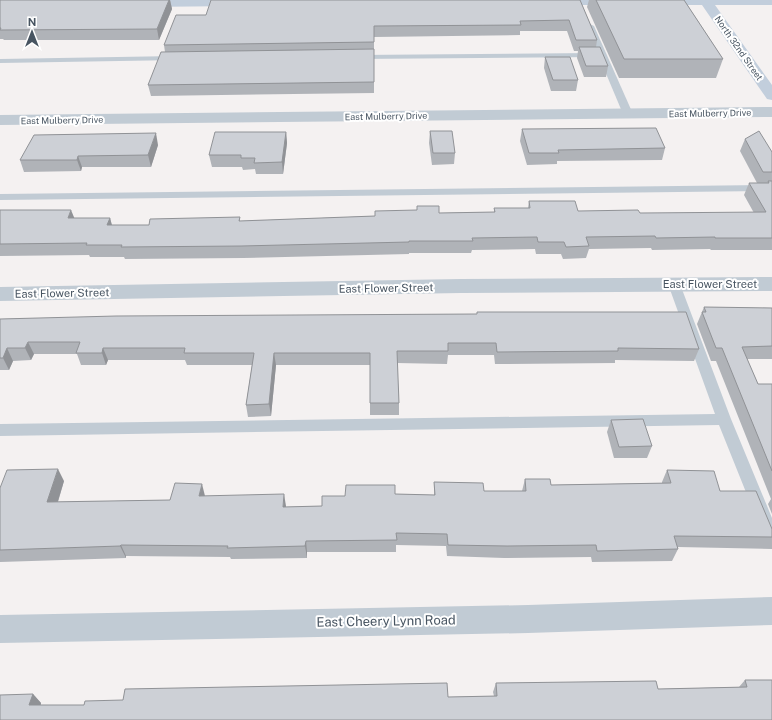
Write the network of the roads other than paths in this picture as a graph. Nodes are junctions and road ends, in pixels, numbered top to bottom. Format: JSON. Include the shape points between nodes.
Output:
{"nodes":[{"id":1,"x":705,"y":0,"type":"edge"},
{"id":2,"x":766,"y":0,"type":"edge"},
{"id":3,"x":198,"y":1,"type":"edge"},
{"id":4,"x":540,"y":1,"type":"edge"},
{"id":5,"x":628,"y":1,"type":"edge"},
{"id":6,"x":644,"y":1,"type":"edge"},
{"id":7,"x":252,"y":2,"type":"edge"},
{"id":8,"x":126,"y":3,"type":"edge"},
{"id":9,"x":581,"y":4,"type":"edge"},
{"id":10,"x":588,"y":21,"type":"edge"},
{"id":11,"x":602,"y":54,"type":"junction"},
{"id":12,"x":347,"y":57,"type":"edge"},
{"id":13,"x":188,"y":58,"type":"edge"},
{"id":14,"x":0,"y":60,"type":"edge"},
{"id":15,"x":772,"y":96,"type":"edge"},
{"id":16,"x":772,"y":112,"type":"edge"},
{"id":17,"x":628,"y":114,"type":"junction"},
{"id":18,"x":0,"y":120,"type":"edge"},
{"id":19,"x":772,"y":188,"type":"edge"},
{"id":20,"x":0,"y":197,"type":"edge"},
{"id":21,"x":674,"y":284,"type":"junction"},
{"id":22,"x":772,"y":284,"type":"edge"},
{"id":23,"x":0,"y":294,"type":"edge"},
{"id":24,"x":724,"y":419,"type":"junction"},
{"id":25,"x":0,"y":430,"type":"edge"},
{"id":26,"x":772,"y":537,"type":"edge"},
{"id":27,"x":772,"y":611,"type":"edge"},
{"id":28,"x":0,"y":629,"type":"edge"}],
"edges":[{"from":1,"to":2,"type":"main road"},
{"from":1,"to":6,"type":"main road"},
{"from":1,"to":15,"type":"main road","name":"North 32nd Street"},
{"from":3,"to":7,"type":"main road"},
{"from":3,"to":8,"type":"main road"},
{"from":4,"to":9,"type":"main road"},
{"from":5,"to":9,"type":"main road"},
{"from":10,"to":11,"type":"lane"},
{"from":11,"to":12,"type":"lane"},
{"from":11,"to":17,"type":"lane"},
{"from":13,"to":14,"type":"lane"},
{"from":16,"to":17,"type":"street","name":"East Mulberry Drive"},
{"from":17,"to":18,"type":"street","name":"East Mulberry Drive"},
{"from":19,"to":20,"type":"lane"},
{"from":21,"to":22,"type":"street","name":"East Flower Street"},
{"from":21,"to":23,"type":"street","name":"East Flower Street"},
{"from":21,"to":24,"type":"lane"},
{"from":24,"to":25,"type":"lane"},
{"from":24,"to":26,"type":"lane"},
{"from":27,"to":28,"type":"street","name":"East Cheery Lynn Road"}]}
